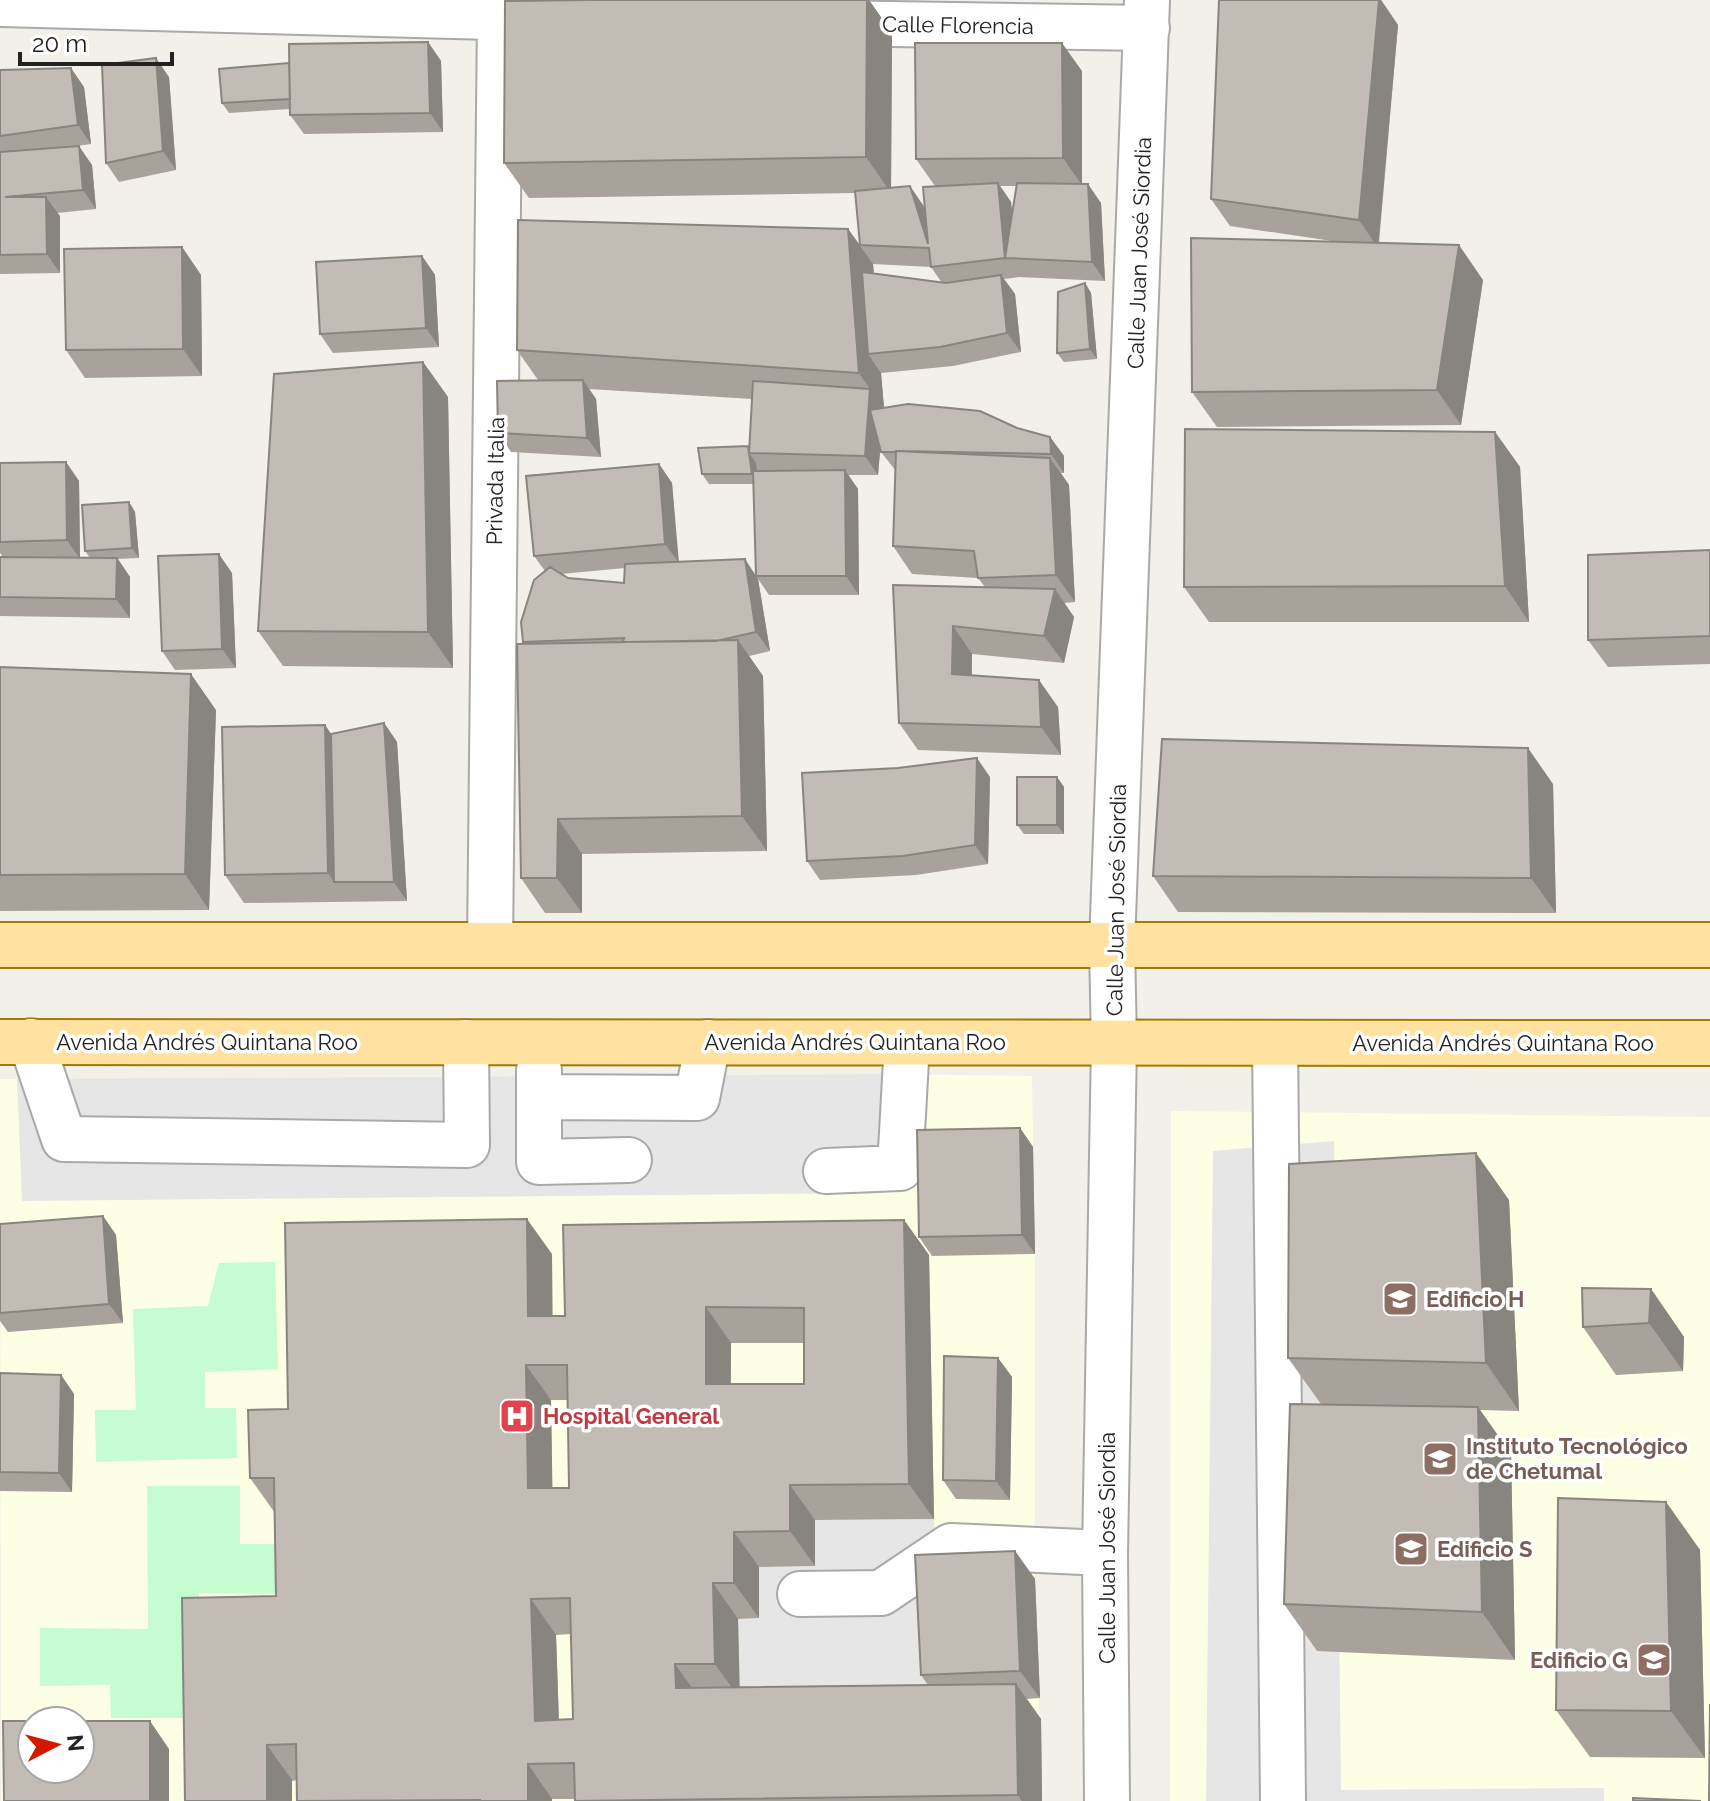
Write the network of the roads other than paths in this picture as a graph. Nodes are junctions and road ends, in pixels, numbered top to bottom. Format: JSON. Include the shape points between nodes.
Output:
{"nodes":[{"id":1,"x":0,"y":4,"type":"edge"},
{"id":2,"x":1147,"y":14,"type":"edge"},
{"id":3,"x":500,"y":18,"type":"junction"},
{"id":4,"x":611,"y":20,"type":"edge"},
{"id":5,"x":784,"y":22,"type":"edge"},
{"id":6,"x":0,"y":945,"type":"edge"},
{"id":7,"x":490,"y":945,"type":"junction"},
{"id":8,"x":1112,"y":945,"type":"junction"},
{"id":9,"x":1710,"y":945,"type":"edge"},
{"id":10,"x":16,"y":1042,"type":"edge"},
{"id":11,"x":466,"y":1042,"type":"junction"},
{"id":12,"x":538,"y":1042,"type":"junction"},
{"id":13,"x":708,"y":1042,"type":"junction"},
{"id":14,"x":907,"y":1043,"type":"junction"},
{"id":15,"x":1114,"y":1043,"type":"junction"},
{"id":16,"x":1275,"y":1043,"type":"junction"},
{"id":17,"x":1710,"y":1043,"type":"edge"},
{"id":18,"x":541,"y":1097,"type":"junction"},
{"id":19,"x":629,"y":1160,"type":"dead end"},
{"id":20,"x":826,"y":1171,"type":"dead end"},
{"id":21,"x":1105,"y":1553,"type":"junction"},
{"id":22,"x":800,"y":1594,"type":"dead end"},
{"id":23,"x":1107,"y":1801,"type":"edge"},
{"id":24,"x":1283,"y":1801,"type":"edge"}],
"edges":[{"from":1,"to":3,"type":"street"},
{"from":2,"to":5,"type":"street","name":"Calle Florencia"},
{"from":2,"to":8,"type":"street","name":"Calle Juan José Siordia"},
{"from":3,"to":4,"type":"street"},
{"from":3,"to":7,"type":"street","name":"Privada Italia"},
{"from":6,"to":7,"type":"main road"},
{"from":7,"to":8,"type":"main road"},
{"from":8,"to":9,"type":"main road"},
{"from":8,"to":15,"type":"street","name":"Calle Juan José Siordia"},
{"from":10,"to":11,"type":"main road","name":"Avenida Andrés Quintana Roo"},
{"from":10,"to":11,"type":"street","via":[[64,1139],[467,1145]]},
{"from":11,"to":12,"type":"main road","name":"Avenida Andrés Quintana Roo"},
{"from":12,"to":13,"type":"main road","name":"Avenida Andrés Quintana Roo"},
{"from":12,"to":18,"type":"street"},
{"from":13,"to":14,"type":"main road","name":"Avenida Andrés Quintana Roo"},
{"from":13,"to":18,"type":"street","via":[[697,1098]]},
{"from":14,"to":15,"type":"main road","name":"Avenida Andrés Quintana Roo"},
{"from":14,"to":20,"type":"street","via":[[900,1168]]},
{"from":15,"to":16,"type":"main road","name":"Avenida Andrés Quintana Roo"},
{"from":15,"to":21,"type":"street","name":"Calle Juan José Siordia"},
{"from":16,"to":17,"type":"main road","name":"Avenida Andrés Quintana Roo"},
{"from":16,"to":24,"type":"street"},
{"from":18,"to":19,"type":"street","via":[[539,1162]]},
{"from":21,"to":22,"type":"street","via":[[951,1546],[881,1593]]},
{"from":21,"to":23,"type":"street","name":"Calle Juan José Siordia"}]}
